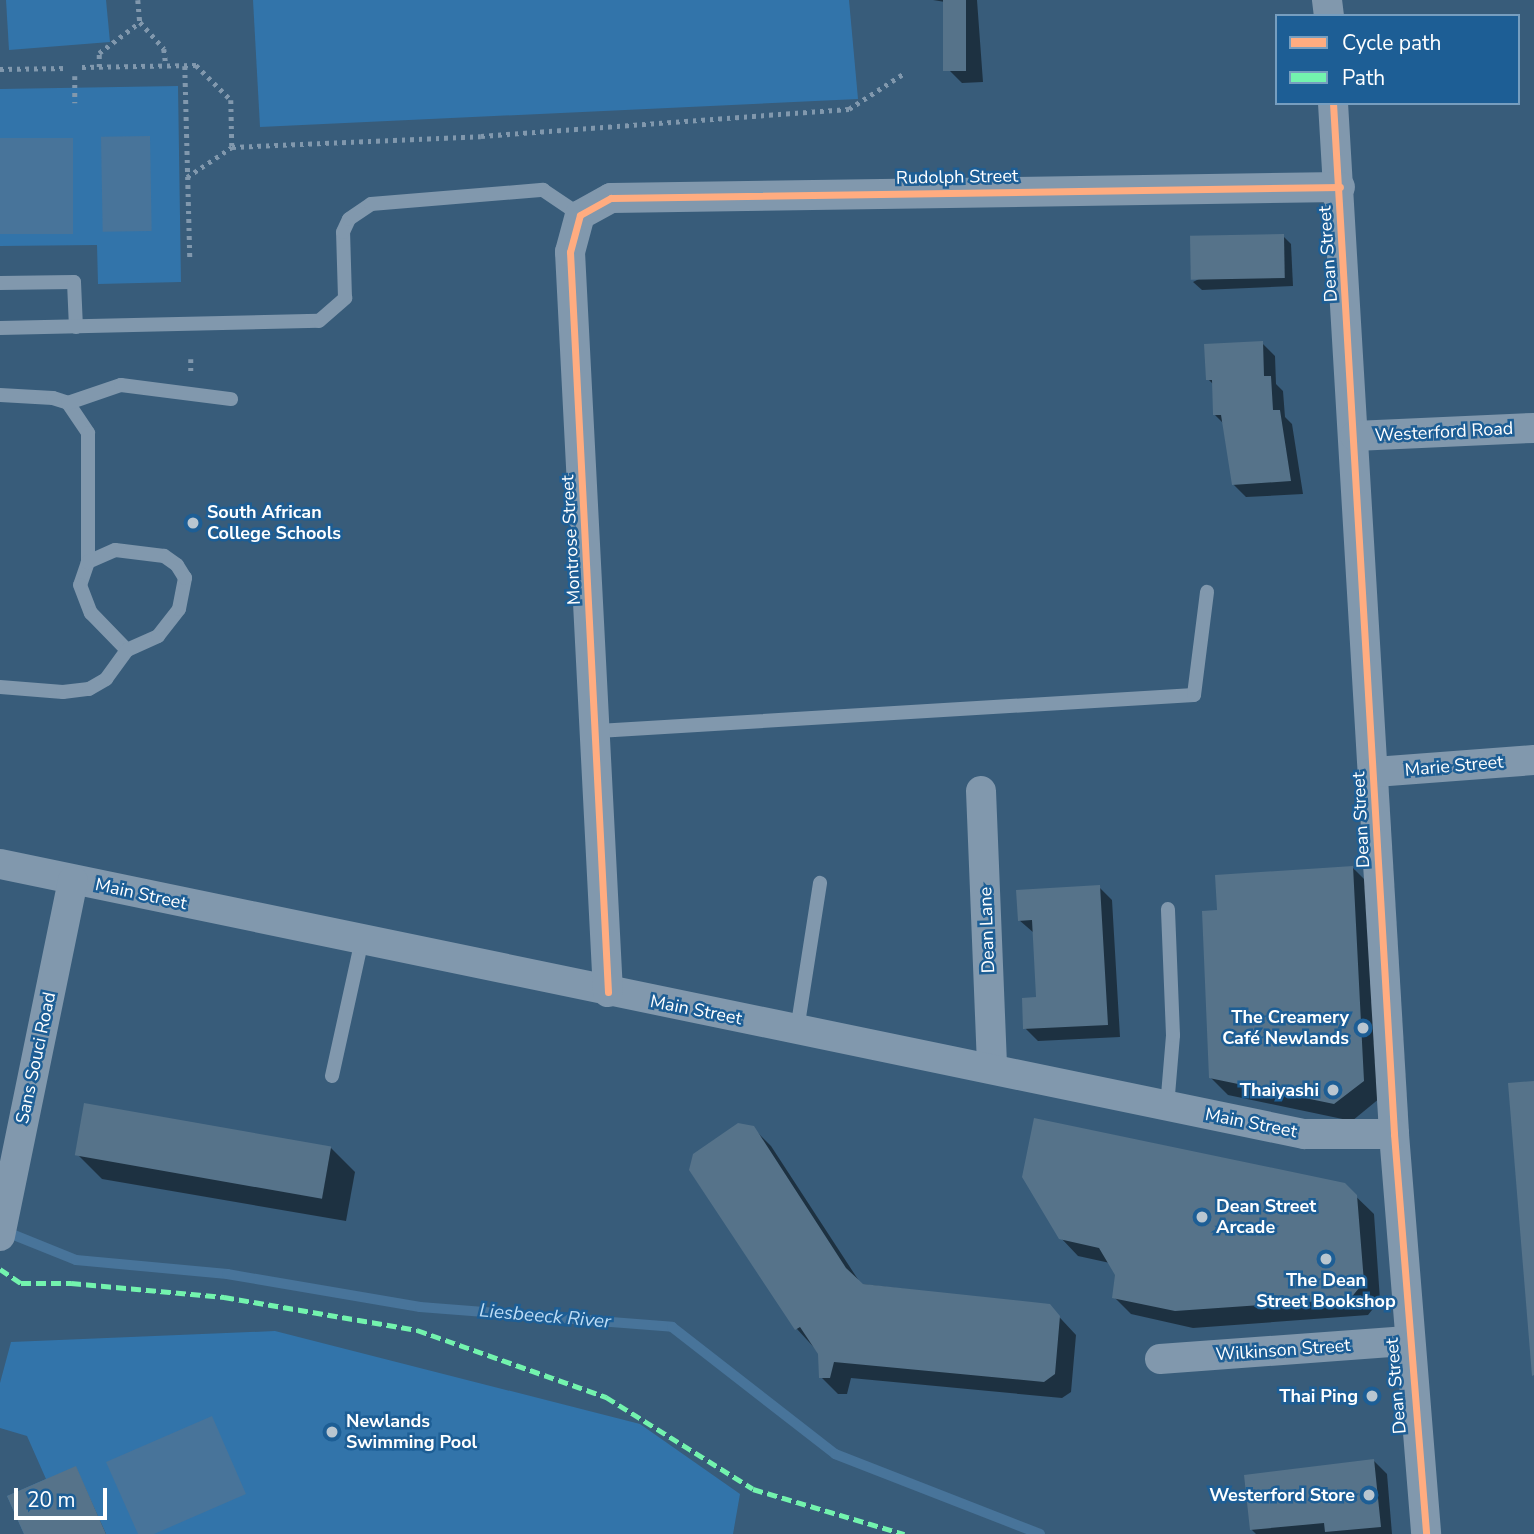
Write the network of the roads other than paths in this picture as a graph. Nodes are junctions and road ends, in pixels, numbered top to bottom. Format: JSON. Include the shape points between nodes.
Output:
{"nodes":[{"id":1,"x":1333,"y":105,"type":"edge"},
{"id":2,"x":1339,"y":187,"type":"junction"},
{"id":3,"x":580,"y":215,"type":"junction"},
{"id":4,"x":0,"y":283,"type":"edge"},
{"id":5,"x":76,"y":327,"type":"junction"},
{"id":6,"x":0,"y":328,"type":"edge"},
{"id":7,"x":0,"y":395,"type":"edge"},
{"id":8,"x":231,"y":399,"type":"dead end"},
{"id":9,"x":68,"y":403,"type":"junction"},
{"id":10,"x":1534,"y":428,"type":"edge"},
{"id":11,"x":1355,"y":436,"type":"junction"},
{"id":12,"x":88,"y":562,"type":"junction"},
{"id":13,"x":1207,"y":592,"type":"dead end"},
{"id":14,"x":127,"y":650,"type":"junction"},
{"id":15,"x":0,"y":687,"type":"edge"},
{"id":16,"x":598,"y":731,"type":"junction"},
{"id":17,"x":1534,"y":760,"type":"edge"},
{"id":18,"x":1375,"y":772,"type":"junction"},
{"id":19,"x":981,"y":791,"type":"dead end"},
{"id":20,"x":0,"y":864,"type":"edge"},
{"id":21,"x":73,"y":880,"type":"junction"},
{"id":22,"x":820,"y":883,"type":"dead end"},
{"id":23,"x":1168,"y":909,"type":"dead end"},
{"id":24,"x":362,"y":940,"type":"junction"},
{"id":25,"x":608,"y":992,"type":"junction"},
{"id":26,"x":797,"y":1030,"type":"junction"},
{"id":27,"x":992,"y":1069,"type":"junction"},
{"id":28,"x":332,"y":1076,"type":"dead end"},
{"id":29,"x":1167,"y":1107,"type":"junction"},
{"id":30,"x":1394,"y":1134,"type":"junction"},
{"id":31,"x":0,"y":1236,"type":"edge"},
{"id":32,"x":1407,"y":1340,"type":"junction"},
{"id":33,"x":1160,"y":1359,"type":"dead end"},
{"id":34,"x":1426,"y":1534,"type":"edge"}],
"edges":[{"from":1,"to":2,"type":"street","name":"Dean Street"},
{"from":2,"to":3,"type":"street","name":"Rudolph Street","via":[[611,198]]},
{"from":2,"to":11,"type":"street","name":"Dean Street"},
{"from":3,"to":5,"type":"lane","via":[[543,190],[371,204],[349,219],[343,232],[345,298],[318,321]]},
{"from":3,"to":16,"type":"street","name":"Montrose Street","via":[[570,252]]},
{"from":4,"to":5,"type":"lane","via":[[74,282]]},
{"from":5,"to":6,"type":"lane"},
{"from":7,"to":9,"type":"lane"},
{"from":8,"to":9,"type":"lane","via":[[121,385]]},
{"from":9,"to":12,"type":"lane","via":[[88,433],[91,450]]},
{"from":10,"to":11,"type":"street","name":"Westerford Road"},
{"from":11,"to":18,"type":"street","name":"Dean Street"},
{"from":12,"to":14,"type":"lane","via":[[80,584],[83,601]]},
{"from":12,"to":14,"type":"lane","via":[[115,550],[149,553],[177,565],[185,578],[185,593],[168,626],[145,644]]},
{"from":13,"to":16,"type":"lane","via":[[1194,695]]},
{"from":14,"to":15,"type":"lane","via":[[106,679],[89,689],[63,692]]},
{"from":16,"to":25,"type":"street","name":"Montrose Street"},
{"from":17,"to":18,"type":"street","name":"Marie Street"},
{"from":18,"to":30,"type":"street","name":"Dean Street"},
{"from":19,"to":27,"type":"street","name":"Dean Lane"},
{"from":20,"to":21,"type":"street","name":"Main Street"},
{"from":21,"to":24,"type":"street","name":"Main Street"},
{"from":21,"to":31,"type":"street","name":"Sans Souci Road"},
{"from":22,"to":26,"type":"lane"},
{"from":23,"to":29,"type":"lane","via":[[1173,1035]]},
{"from":24,"to":25,"type":"street","name":"Main Street"},
{"from":24,"to":28,"type":"lane"},
{"from":25,"to":26,"type":"street","name":"Main Street"},
{"from":26,"to":27,"type":"street","name":"Main Street"},
{"from":27,"to":29,"type":"street","name":"Main Street"},
{"from":29,"to":30,"type":"street","name":"Main Street","via":[[1304,1134]]},
{"from":30,"to":32,"type":"street","name":"Dean Street"},
{"from":32,"to":33,"type":"street","name":"Wilkinson Street"},
{"from":32,"to":34,"type":"street","name":"Dean Street"}]}
